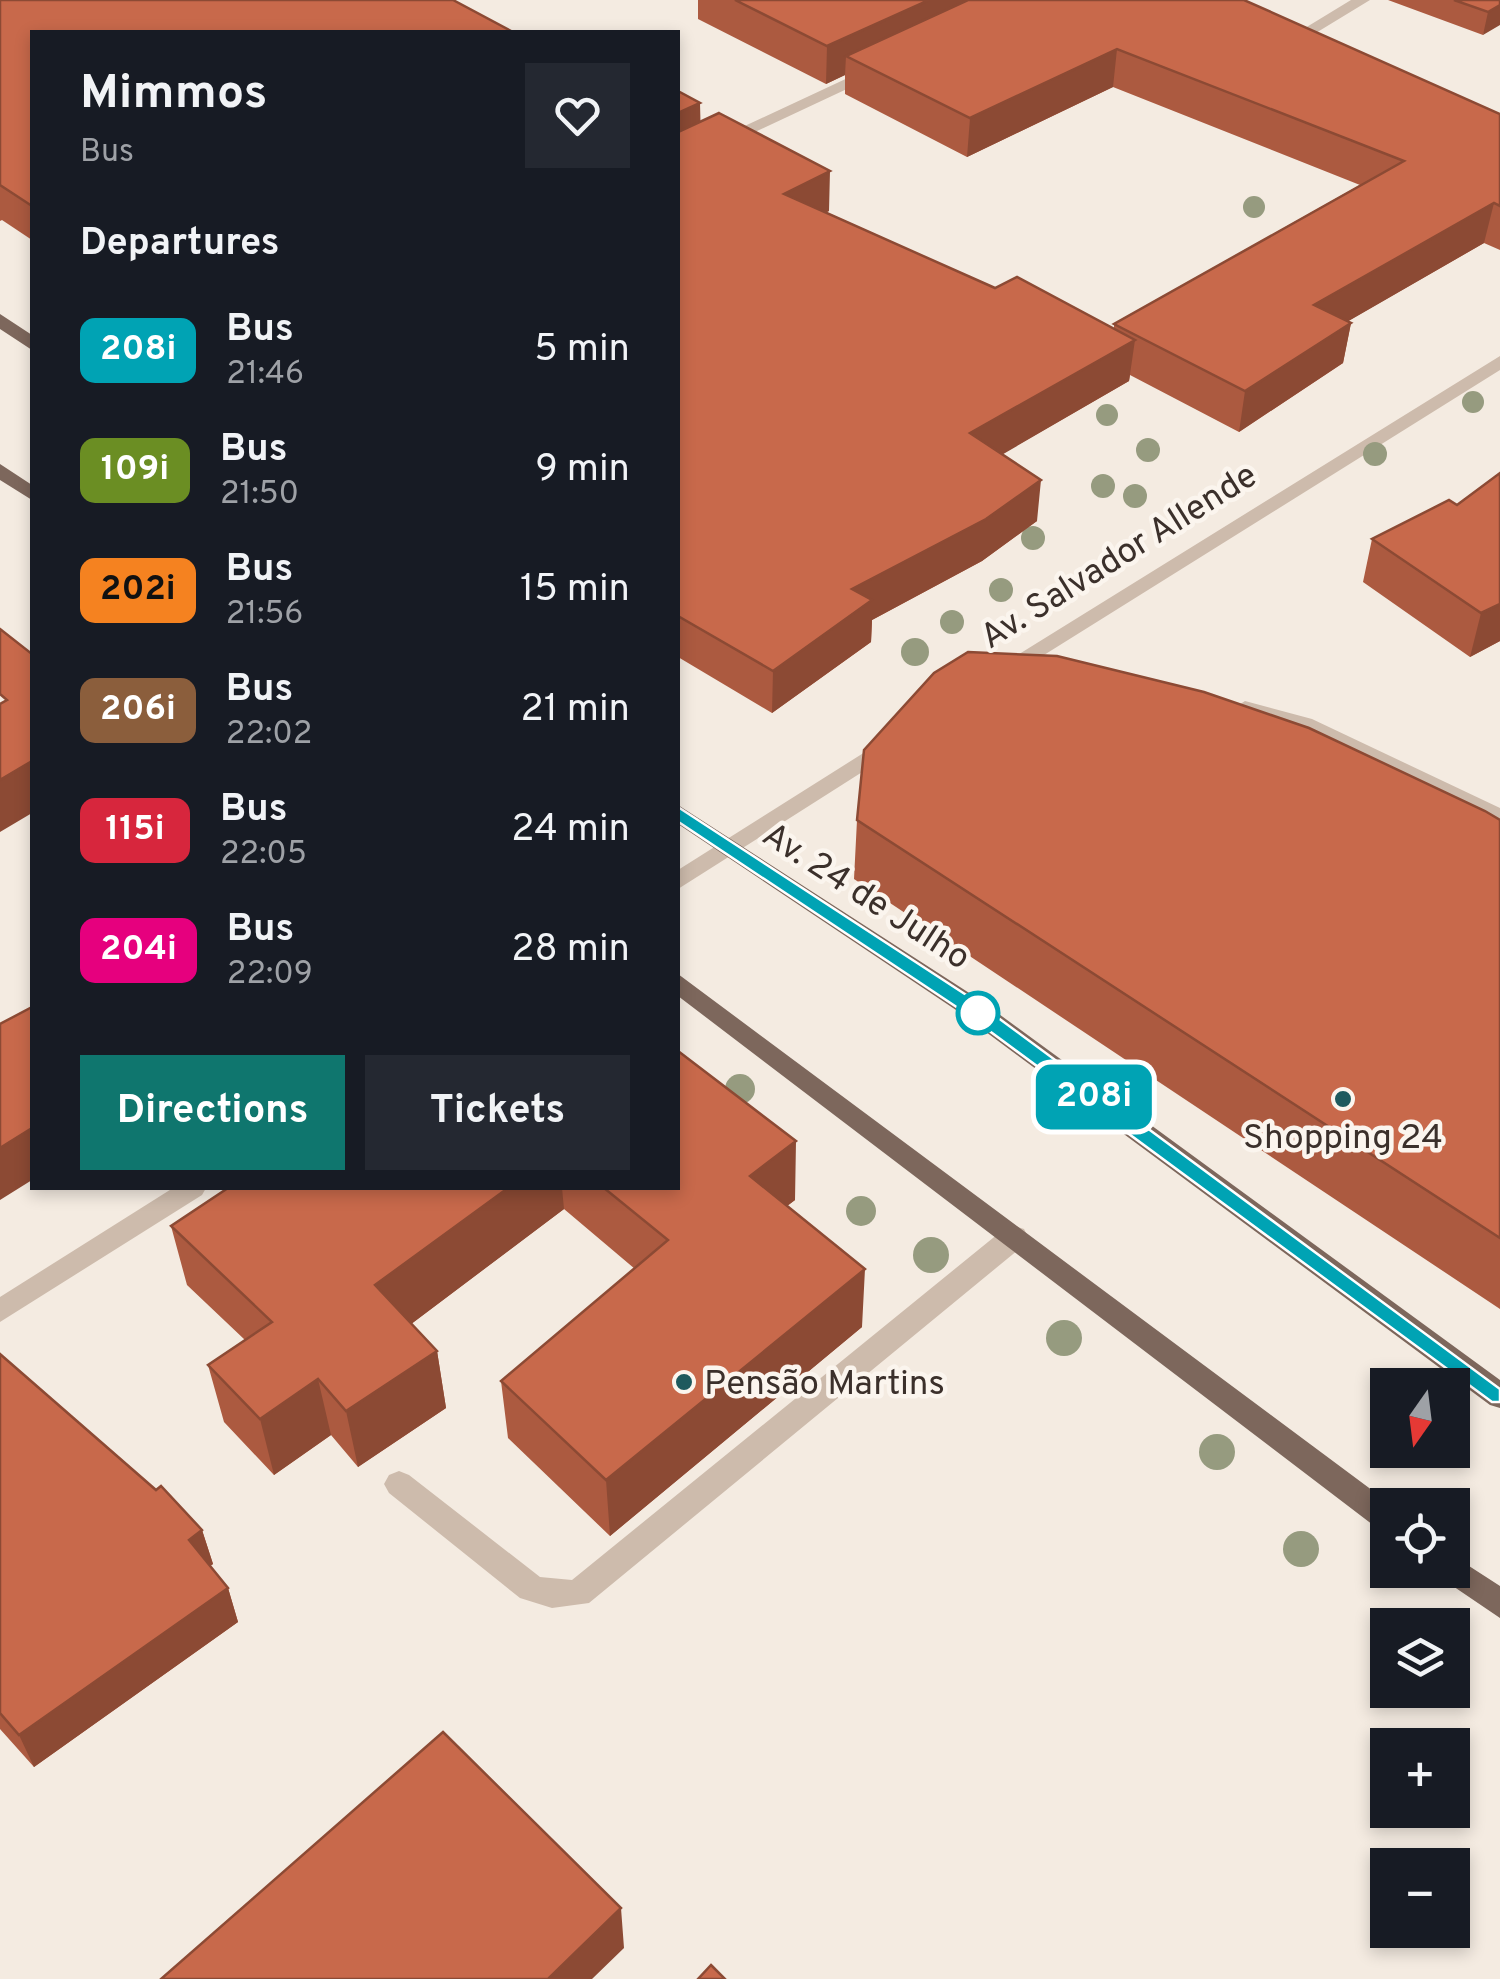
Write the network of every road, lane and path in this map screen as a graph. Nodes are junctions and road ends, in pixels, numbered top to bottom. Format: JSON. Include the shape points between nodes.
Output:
{"nodes":[{"id":1,"x":1362,"y":0,"type":"edge"},
{"id":2,"x":1294,"y":39,"type":"edge"},
{"id":3,"x":889,"y":65,"type":"edge"},
{"id":4,"x":680,"y":162,"type":"edge"},
{"id":5,"x":0,"y":320,"type":"edge"},
{"id":6,"x":30,"y":342,"type":"edge"},
{"id":7,"x":1500,"y":362,"type":"edge"},
{"id":8,"x":0,"y":470,"type":"edge"},
{"id":9,"x":30,"y":492,"type":"edge"},
{"id":10,"x":1039,"y":674,"type":"edge"},
{"id":11,"x":1218,"y":701,"type":"edge"},
{"id":12,"x":906,"y":734,"type":"edge"},
{"id":13,"x":680,"y":814,"type":"edge"},
{"id":14,"x":1500,"y":818,"type":"edge"},
{"id":15,"x":728,"y":850,"type":"junction"},
{"id":16,"x":680,"y":880,"type":"edge"},
{"id":17,"x":680,"y":985,"type":"edge"},
{"id":18,"x":190,"y":1190,"type":"edge"},
{"id":19,"x":1014,"y":1236,"type":"junction"},
{"id":20,"x":0,"y":1311,"type":"edge"},
{"id":21,"x":1500,"y":1396,"type":"edge"},
{"id":22,"x":399,"y":1484,"type":"dead end"},
{"id":23,"x":1370,"y":1505,"type":"edge"},
{"id":24,"x":1470,"y":1582,"type":"edge"},
{"id":25,"x":1500,"y":1604,"type":"edge"}],
"edges":[{"from":1,"to":2,"type":"street"},
{"from":3,"to":4,"type":"street"},
{"from":5,"to":6,"type":"main road"},
{"from":7,"to":10,"type":"street","name":"Av. Salvador Allende","via":[[995,676]]},
{"from":8,"to":9,"type":"main road"},
{"from":11,"to":14,"type":"street","via":[[1304,724]]},
{"from":12,"to":15,"type":"street"},
{"from":13,"to":15,"type":"main road","name":"Av. 24 de Julho"},
{"from":15,"to":16,"type":"street"},
{"from":15,"to":21,"type":"main road","name":"Av. 24 de Julho","via":[[968,1005]]},
{"from":17,"to":19,"type":"main road"},
{"from":18,"to":20,"type":"street"},
{"from":19,"to":22,"type":"street","via":[[578,1593],[530,1588]]},
{"from":19,"to":23,"type":"main road"},
{"from":24,"to":25,"type":"main road"}]}
